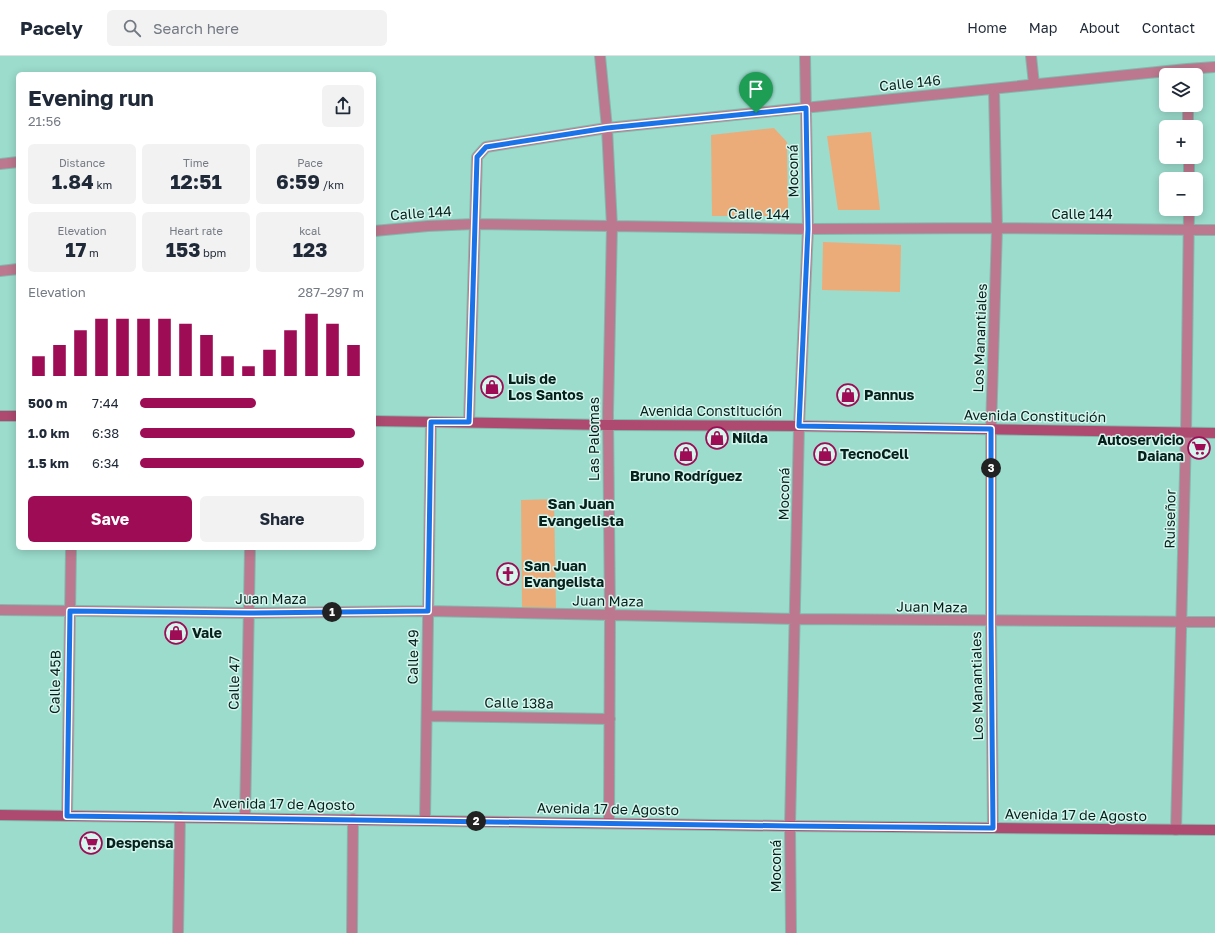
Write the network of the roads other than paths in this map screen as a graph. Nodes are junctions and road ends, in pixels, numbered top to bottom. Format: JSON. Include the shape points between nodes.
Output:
{"nodes":[{"id":1,"x":600,"y":56,"type":"edge"},
{"id":2,"x":805,"y":56,"type":"edge"},
{"id":3,"x":1031,"y":56,"type":"edge"},
{"id":4,"x":1215,"y":67,"type":"edge"},
{"id":5,"x":1203,"y":69,"type":"edge"},
{"id":6,"x":1159,"y":74,"type":"edge"},
{"id":7,"x":1034,"y":84,"type":"junction"},
{"id":8,"x":994,"y":89,"type":"junction"},
{"id":9,"x":806,"y":108,"type":"junction"},
{"id":10,"x":607,"y":128,"type":"junction"},
{"id":11,"x":16,"y":162,"type":"edge"},
{"id":12,"x":0,"y":164,"type":"edge"},
{"id":13,"x":1189,"y":216,"type":"edge"},
{"id":14,"x":474,"y":224,"type":"junction"},
{"id":15,"x":612,"y":226,"type":"junction"},
{"id":16,"x":997,"y":228,"type":"junction"},
{"id":17,"x":808,"y":229,"type":"junction"},
{"id":18,"x":1190,"y":229,"type":"junction"},
{"id":19,"x":1215,"y":230,"type":"edge"},
{"id":20,"x":376,"y":231,"type":"edge"},
{"id":21,"x":16,"y":269,"type":"edge"},
{"id":22,"x":0,"y":271,"type":"edge"},
{"id":23,"x":0,"y":416,"type":"edge"},
{"id":24,"x":16,"y":416,"type":"edge"},
{"id":25,"x":376,"y":421,"type":"edge"},
{"id":26,"x":431,"y":422,"type":"junction"},
{"id":27,"x":469,"y":422,"type":"junction"},
{"id":28,"x":608,"y":425,"type":"junction"},
{"id":29,"x":799,"y":426,"type":"junction"},
{"id":30,"x":991,"y":429,"type":"junction"},
{"id":31,"x":1186,"y":433,"type":"junction"},
{"id":32,"x":1215,"y":433,"type":"edge"},
{"id":33,"x":71,"y":550,"type":"edge"},
{"id":34,"x":250,"y":550,"type":"edge"},
{"id":35,"x":0,"y":610,"type":"edge"},
{"id":36,"x":70,"y":611,"type":"junction"},
{"id":37,"x":428,"y":611,"type":"junction"},
{"id":38,"x":249,"y":613,"type":"junction"},
{"id":39,"x":610,"y":615,"type":"junction"},
{"id":40,"x":796,"y":619,"type":"junction"},
{"id":41,"x":991,"y":622,"type":"junction"},
{"id":42,"x":1182,"y":622,"type":"junction"},
{"id":43,"x":1215,"y":622,"type":"edge"},
{"id":44,"x":427,"y":716,"type":"junction"},
{"id":45,"x":610,"y":719,"type":"junction"},
{"id":46,"x":0,"y":815,"type":"edge"},
{"id":47,"x":67,"y":816,"type":"junction"},
{"id":48,"x":180,"y":817,"type":"junction"},
{"id":49,"x":245,"y":818,"type":"junction"},
{"id":50,"x":353,"y":819,"type":"junction"},
{"id":51,"x":425,"y":820,"type":"junction"},
{"id":52,"x":609,"y":823,"type":"junction"},
{"id":53,"x":790,"y":826,"type":"junction"},
{"id":54,"x":993,"y":828,"type":"junction"},
{"id":55,"x":1176,"y":830,"type":"junction"},
{"id":56,"x":1215,"y":830,"type":"edge"},
{"id":57,"x":178,"y":933,"type":"edge"},
{"id":58,"x":352,"y":933,"type":"edge"},
{"id":59,"x":790,"y":933,"type":"edge"}],
"edges":[{"from":1,"to":10,"type":"street","name":"Las Palomas"},
{"from":2,"to":9,"type":"street","name":"Moconá"},
{"from":3,"to":7,"type":"street"},
{"from":4,"to":5,"type":"street","name":"Calle 146"},
{"from":6,"to":7,"type":"street","name":"Calle 146"},
{"from":7,"to":8,"type":"street","name":"Calle 146"},
{"from":8,"to":9,"type":"street","name":"Calle 146"},
{"from":8,"to":16,"type":"street","name":"Los Manantiales"},
{"from":9,"to":10,"type":"street","name":"Calle 146"},
{"from":9,"to":17,"type":"street","name":"Moconá"},
{"from":10,"to":14,"type":"street","name":"Calle 146","via":[[486,147],[477,157]]},
{"from":10,"to":15,"type":"street","name":"Las Palomas"},
{"from":11,"to":12,"type":"street"},
{"from":13,"to":18,"type":"street","name":"Ruiseñor"},
{"from":14,"to":15,"type":"street","name":"Calle 144"},
{"from":14,"to":20,"type":"street","name":"Calle 144"},
{"from":14,"to":27,"type":"street","name":"Calle 146"},
{"from":15,"to":17,"type":"street","name":"Calle 144"},
{"from":15,"to":28,"type":"street","name":"Las Palomas"},
{"from":16,"to":17,"type":"street","name":"Calle 144"},
{"from":16,"to":18,"type":"street","name":"Calle 144"},
{"from":16,"to":30,"type":"street","name":"Los Manantiales"},
{"from":17,"to":29,"type":"street","name":"Moconá"},
{"from":18,"to":19,"type":"street","name":"Calle 144"},
{"from":18,"to":31,"type":"street","name":"Ruiseñor"},
{"from":21,"to":22,"type":"street"},
{"from":23,"to":24,"type":"main road"},
{"from":25,"to":26,"type":"main road","name":"Avenida Constitución"},
{"from":26,"to":27,"type":"main road","name":"Avenida Constitución"},
{"from":26,"to":37,"type":"street","name":"Calle 49"},
{"from":27,"to":28,"type":"main road","name":"Avenida Constitución"},
{"from":28,"to":29,"type":"main road","name":"Avenida Constitución"},
{"from":28,"to":39,"type":"street","name":"Las Palomas"},
{"from":29,"to":30,"type":"main road","name":"Avenida Constitución"},
{"from":29,"to":40,"type":"street","name":"Moconá"},
{"from":30,"to":31,"type":"main road","name":"Avenida Constitución"},
{"from":30,"to":41,"type":"street","name":"Los Manantiales"},
{"from":31,"to":32,"type":"main road","name":"Avenida Constitución"},
{"from":31,"to":42,"type":"street","name":"Ruiseñor"},
{"from":33,"to":36,"type":"street","name":"Calle 45B"},
{"from":34,"to":38,"type":"street","name":"Calle 47"},
{"from":35,"to":36,"type":"street","name":"Juan Maza"},
{"from":36,"to":38,"type":"street","name":"Juan Maza"},
{"from":36,"to":47,"type":"street","name":"Calle 45B"},
{"from":37,"to":38,"type":"street","name":"Juan Maza"},
{"from":37,"to":39,"type":"street","name":"Juan Maza"},
{"from":37,"to":44,"type":"street","name":"Calle 49"},
{"from":38,"to":49,"type":"street","name":"Calle 47"},
{"from":39,"to":40,"type":"street","name":"Juan Maza"},
{"from":39,"to":45,"type":"street","name":"Las Palomas"},
{"from":40,"to":41,"type":"street","name":"Juan Maza"},
{"from":40,"to":53,"type":"street","name":"Moconá"},
{"from":41,"to":42,"type":"street","name":"Juan Maza"},
{"from":41,"to":54,"type":"street","name":"Los Manantiales"},
{"from":42,"to":43,"type":"street","name":"Juan Maza"},
{"from":42,"to":55,"type":"street","name":"Ruiseñor"},
{"from":44,"to":45,"type":"street","name":"Calle 138a"},
{"from":44,"to":51,"type":"street","name":"Calle 49"},
{"from":45,"to":52,"type":"street","name":"Las Palomas"},
{"from":46,"to":47,"type":"main road","name":"Avenida 17 de Agosto"},
{"from":47,"to":48,"type":"main road","name":"Avenida 17 de Agosto"},
{"from":48,"to":49,"type":"main road","name":"Avenida 17 de Agosto"},
{"from":48,"to":57,"type":"street"},
{"from":49,"to":50,"type":"main road","name":"Avenida 17 de Agosto"},
{"from":50,"to":51,"type":"main road","name":"Avenida 17 de Agosto"},
{"from":50,"to":58,"type":"street"},
{"from":51,"to":52,"type":"main road","name":"Avenida 17 de Agosto"},
{"from":52,"to":53,"type":"main road","name":"Avenida 17 de Agosto"},
{"from":53,"to":54,"type":"main road","name":"Avenida 17 de Agosto"},
{"from":53,"to":59,"type":"street","name":"Moconá"},
{"from":54,"to":55,"type":"main road","name":"Avenida 17 de Agosto"},
{"from":55,"to":56,"type":"main road","name":"Avenida 17 de Agosto"}]}
